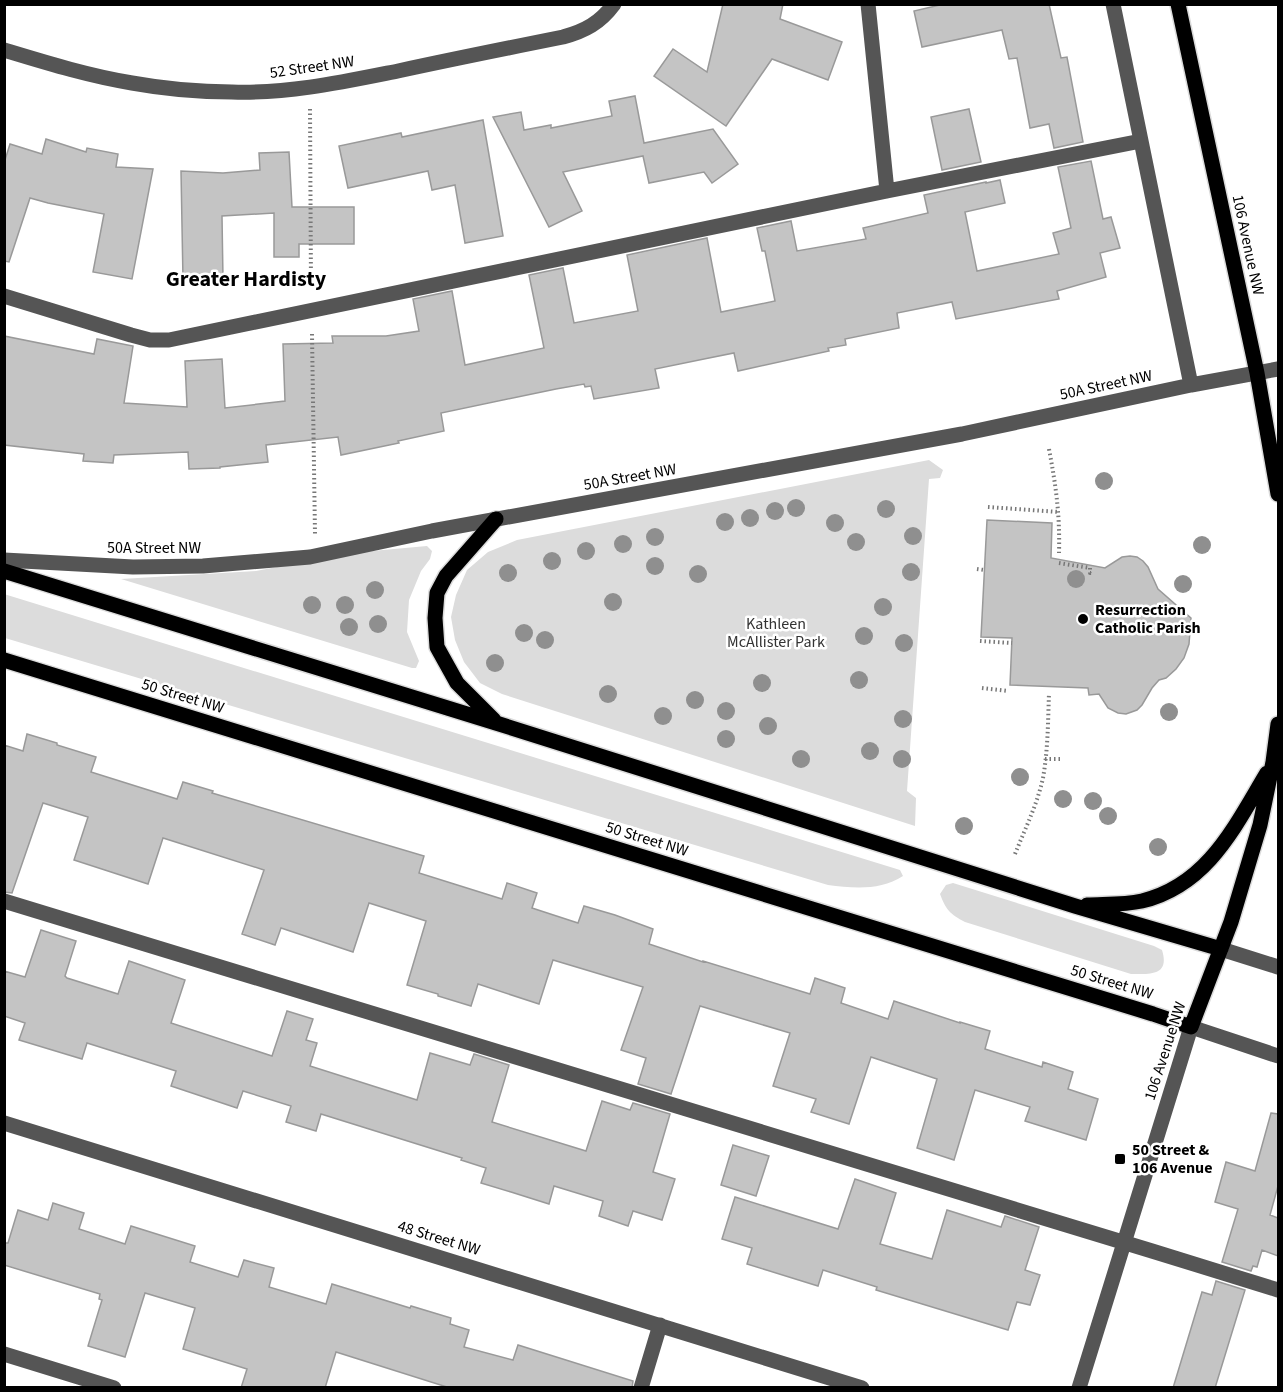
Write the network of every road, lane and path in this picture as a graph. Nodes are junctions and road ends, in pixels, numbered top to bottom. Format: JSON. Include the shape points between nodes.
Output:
{"nodes":[{"id":1,"x":614,"y":4,"type":"edge"},
{"id":2,"x":868,"y":4,"type":"edge"},
{"id":3,"x":1113,"y":4,"type":"edge"},
{"id":4,"x":1179,"y":4,"type":"edge"},
{"id":5,"x":4,"y":50,"type":"edge"},
{"id":6,"x":1141,"y":141,"type":"junction"},
{"id":7,"x":887,"y":191,"type":"junction"},
{"id":8,"x":4,"y":296,"type":"edge"},
{"id":9,"x":1278,"y":369,"type":"edge"},
{"id":10,"x":1257,"y":373,"type":"junction"},
{"id":11,"x":1191,"y":385,"type":"junction"},
{"id":12,"x":1049,"y":449,"type":"dead end"},
{"id":13,"x":1278,"y":494,"type":"edge"},
{"id":14,"x":988,"y":507,"type":"dead end"},
{"id":15,"x":1059,"y":512,"type":"junction"},
{"id":16,"x":496,"y":519,"type":"junction"},
{"id":17,"x":1059,"y":553,"type":"dead end"},
{"id":18,"x":4,"y":560,"type":"edge"},
{"id":19,"x":1059,"y":562,"type":"dead end"},
{"id":20,"x":977,"y":569,"type":"dead end"},
{"id":21,"x":984,"y":570,"type":"dead end"},
{"id":22,"x":4,"y":571,"type":"edge"},
{"id":23,"x":1093,"y":573,"type":"dead end"},
{"id":24,"x":980,"y":640,"type":"dead end"},
{"id":25,"x":1012,"y":643,"type":"dead end"},
{"id":26,"x":4,"y":660,"type":"edge"},
{"id":27,"x":982,"y":688,"type":"dead end"},
{"id":28,"x":1008,"y":691,"type":"dead end"},
{"id":29,"x":1051,"y":691,"type":"dead end"},
{"id":30,"x":496,"y":723,"type":"junction"},
{"id":31,"x":1278,"y":724,"type":"edge"},
{"id":32,"x":1045,"y":759,"type":"junction"},
{"id":33,"x":1060,"y":759,"type":"dead end"},
{"id":34,"x":1273,"y":762,"type":"junction"},
{"id":35,"x":1015,"y":854,"type":"dead end"},
{"id":36,"x":4,"y":901,"type":"edge"},
{"id":37,"x":1075,"y":906,"type":"junction"},
{"id":38,"x":1221,"y":949,"type":"junction"},
{"id":39,"x":1278,"y":967,"type":"edge"},
{"id":40,"x":1191,"y":1027,"type":"junction"},
{"id":41,"x":1278,"y":1056,"type":"edge"},
{"id":42,"x":4,"y":1124,"type":"edge"},
{"id":43,"x":1124,"y":1242,"type":"junction"},
{"id":44,"x":1278,"y":1290,"type":"edge"},
{"id":45,"x":660,"y":1325,"type":"junction"},
{"id":46,"x":4,"y":1354,"type":"edge"},
{"id":47,"x":114,"y":1388,"type":"edge"},
{"id":48,"x":641,"y":1388,"type":"edge"},
{"id":49,"x":862,"y":1388,"type":"edge"},
{"id":50,"x":1079,"y":1388,"type":"edge"}],
"edges":[{"from":1,"to":5,"type":"street","name":"52 Street NW","via":[[588,28],[563,37],[334,84],[276,91],[234,93],[133,84]]},
{"from":2,"to":7,"type":"street"},
{"from":3,"to":6,"type":"street"},
{"from":4,"to":10,"type":"main road","name":"106 Avenue NW"},
{"from":6,"to":7,"type":"street"},
{"from":6,"to":11,"type":"street"},
{"from":7,"to":8,"type":"street","via":[[169,340],[131,335]]},
{"from":9,"to":10,"type":"street","name":"50A Street NW"},
{"from":10,"to":11,"type":"street","name":"50A Street NW"},
{"from":10,"to":13,"type":"main road","name":"106 Avenue NW"},
{"from":11,"to":16,"type":"street","name":"50A Street NW","via":[[962,435]]},
{"from":12,"to":15,"type":"path"},
{"from":14,"to":15,"type":"path"},
{"from":15,"to":17,"type":"path"},
{"from":16,"to":18,"type":"street","name":"50A Street NW","via":[[310,557],[224,565],[134,567]]},
{"from":16,"to":30,"type":"main road","via":[[446,576],[437,593],[435,618],[437,647],[457,683]]},
{"from":19,"to":23,"type":"path","via":[[1090,568]]},
{"from":20,"to":21,"type":"path"},
{"from":22,"to":30,"type":"main road"},
{"from":24,"to":25,"type":"path"},
{"from":26,"to":40,"type":"main road","name":"50 Street NW"},
{"from":27,"to":28,"type":"path"},
{"from":29,"to":32,"type":"path"},
{"from":30,"to":37,"type":"main road"},
{"from":31,"to":34,"type":"main road","name":"106 Avenue NW"},
{"from":32,"to":33,"type":"path"},
{"from":32,"to":35,"type":"path","via":[[1033,811]]},
{"from":34,"to":37,"type":"main road","via":[[1228,838],[1188,880],[1143,900]]},
{"from":34,"to":38,"type":"main road","name":"106 Avenue NW","via":[[1260,825]]},
{"from":36,"to":43,"type":"street"},
{"from":37,"to":38,"type":"main road"},
{"from":38,"to":39,"type":"street"},
{"from":38,"to":40,"type":"main road","name":"106 Avenue NW"},
{"from":40,"to":41,"type":"street","name":"50 Street NW"},
{"from":40,"to":43,"type":"street","name":"106 Avenue NW"},
{"from":42,"to":45,"type":"street","name":"48 Street NW"},
{"from":43,"to":44,"type":"street"},
{"from":43,"to":50,"type":"street","name":"106 Avenue NW"},
{"from":45,"to":48,"type":"street"},
{"from":45,"to":49,"type":"street","name":"48 Street NW"},
{"from":46,"to":47,"type":"street"}]}
